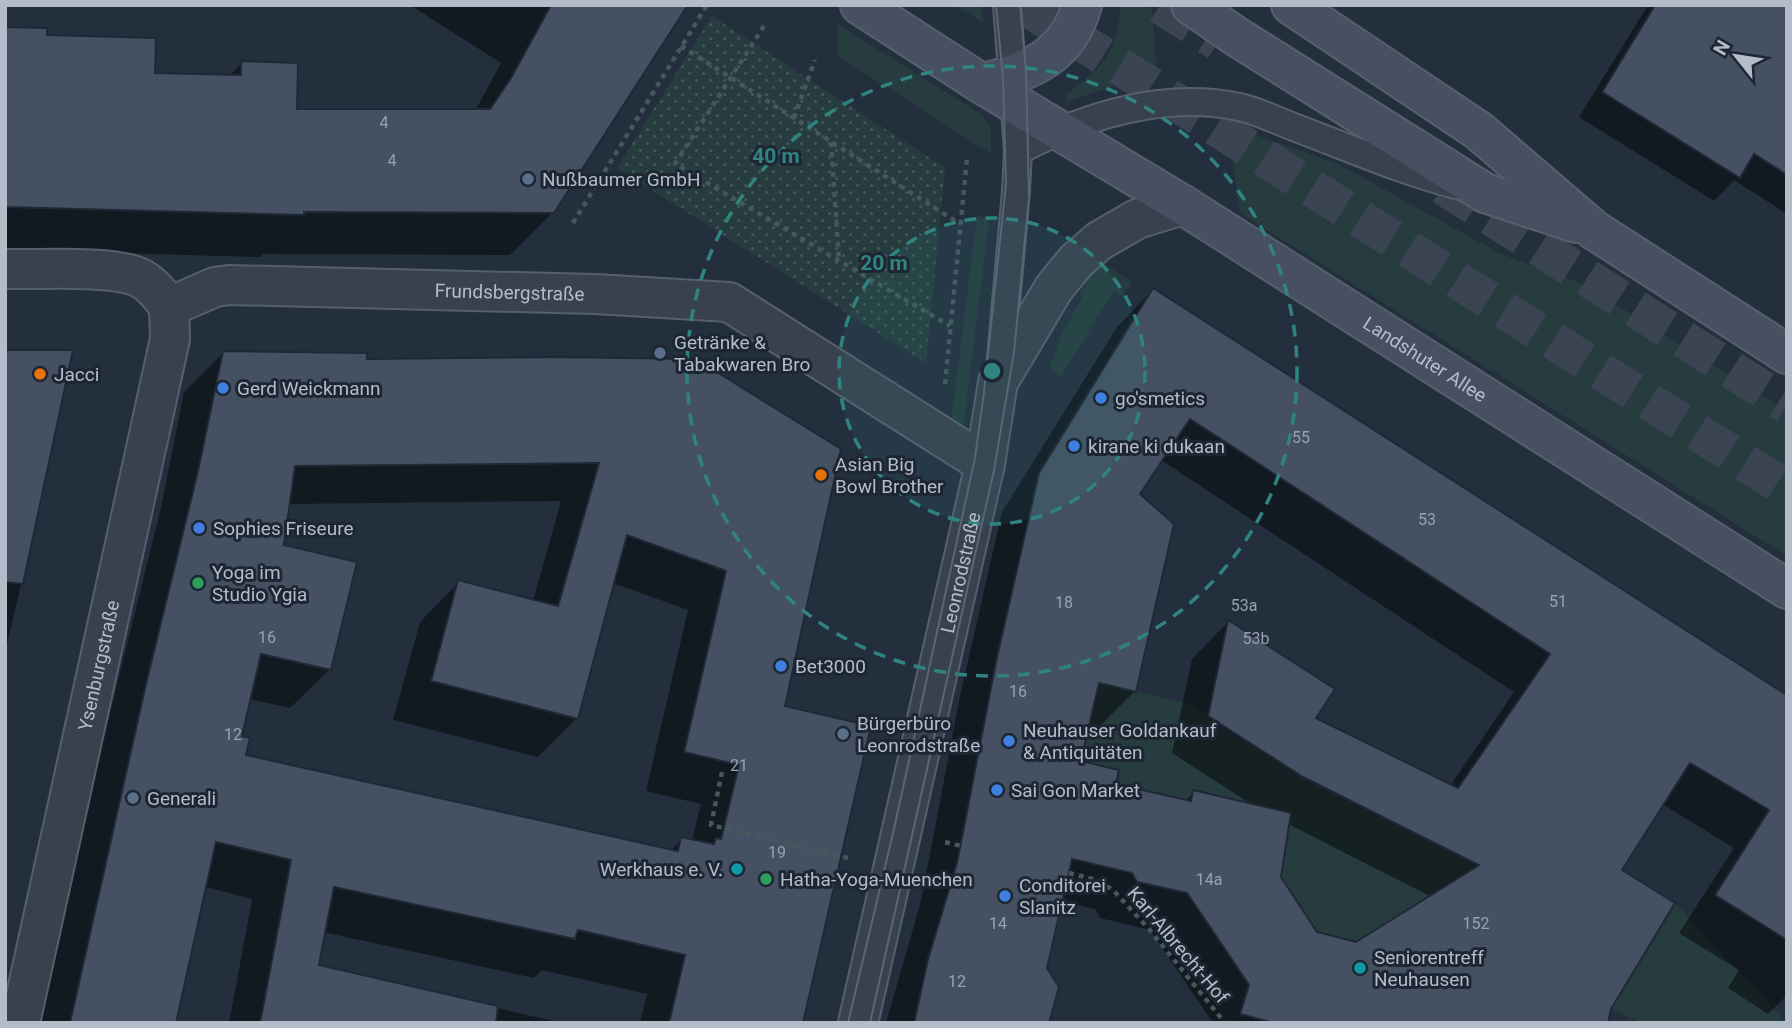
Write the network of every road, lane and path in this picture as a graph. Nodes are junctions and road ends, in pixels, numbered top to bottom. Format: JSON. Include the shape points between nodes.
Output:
{"nodes":[{"id":1,"x":707,"y":5,"type":"edge"},
{"id":2,"x":860,"y":5,"type":"edge"},
{"id":3,"x":1007,"y":5,"type":"edge"},
{"id":4,"x":1082,"y":5,"type":"edge"},
{"id":5,"x":1191,"y":5,"type":"edge"},
{"id":6,"x":1291,"y":5,"type":"edge"},
{"id":7,"x":900,"y":19,"type":"edge"},
{"id":8,"x":764,"y":26,"type":"dead end"},
{"id":9,"x":681,"y":46,"type":"junction"},
{"id":10,"x":815,"y":60,"type":"dead end"},
{"id":11,"x":732,"y":77,"type":"junction"},
{"id":12,"x":1004,"y":87,"type":"junction"},
{"id":13,"x":794,"y":118,"type":"junction"},
{"id":14,"x":1062,"y":131,"type":"junction"},
{"id":15,"x":831,"y":141,"type":"junction"},
{"id":16,"x":1018,"y":151,"type":"junction"},
{"id":17,"x":967,"y":159,"type":"dead end"},
{"id":18,"x":1485,"y":193,"type":"junction"},
{"id":19,"x":1183,"y":205,"type":"junction"},
{"id":20,"x":573,"y":223,"type":"dead end"},
{"id":21,"x":960,"y":224,"type":"junction"},
{"id":22,"x":1594,"y":230,"type":"junction"},
{"id":23,"x":839,"y":261,"type":"junction"},
{"id":24,"x":5,"y":269,"type":"edge"},
{"id":25,"x":169,"y":307,"type":"junction"},
{"id":26,"x":950,"y":326,"type":"junction"},
{"id":27,"x":1787,"y":354,"type":"edge"},
{"id":28,"x":998,"y":382,"type":"junction"},
{"id":29,"x":935,"y":432,"type":"junction"},
{"id":30,"x":985,"y":464,"type":"junction"},
{"id":31,"x":1787,"y":589,"type":"edge"},
{"id":32,"x":722,"y":772,"type":"dead end"},
{"id":33,"x":849,"y":858,"type":"dead end"},
{"id":34,"x":1069,"y":873,"type":"dead end"},
{"id":35,"x":20,"y":1023,"type":"edge"},
{"id":36,"x":858,"y":1023,"type":"edge"},
{"id":37,"x":1225,"y":1023,"type":"edge"}],
"edges":[{"from":1,"to":9,"type":"path"},
{"from":2,"to":7,"type":"main road","name":"Landshuter Allee"},
{"from":3,"to":12,"type":"lane"},
{"from":4,"to":12,"type":"main road","via":[[1067,40],[1049,58]]},
{"from":5,"to":18,"type":"main road"},
{"from":6,"to":22,"type":"main road","via":[[1479,131]]},
{"from":7,"to":12,"type":"main road","name":"Landshuter Allee"},
{"from":8,"to":11,"type":"path"},
{"from":9,"to":11,"type":"path"},
{"from":9,"to":20,"type":"path"},
{"from":10,"to":13,"type":"path"},
{"from":11,"to":13,"type":"path"},
{"from":11,"to":23,"type":"path","via":[[675,164]]},
{"from":12,"to":14,"type":"main road","name":"Landshuter Allee"},
{"from":12,"to":16,"type":"lane"},
{"from":13,"to":15,"type":"path"},
{"from":14,"to":16,"type":"lane"},
{"from":14,"to":18,"type":"lane","via":[[1134,108],[1173,101],[1207,102],[1241,107],[1416,175]]},
{"from":14,"to":19,"type":"main road","name":"Landshuter Allee"},
{"from":15,"to":21,"type":"path"},
{"from":15,"to":23,"type":"path"},
{"from":16,"to":28,"type":"lane"},
{"from":17,"to":21,"type":"path"},
{"from":18,"to":22,"type":"main road"},
{"from":19,"to":28,"type":"street","name":"Leonrodstraße","via":[[1137,219],[1076,261],[1054,288]]},
{"from":19,"to":31,"type":"main road","name":"Landshuter Allee"},
{"from":21,"to":26,"type":"path"},
{"from":22,"to":27,"type":"main road"},
{"from":23,"to":26,"type":"path"},
{"from":24,"to":25,"type":"street","via":[[118,271],[140,277]]},
{"from":25,"to":29,"type":"street","name":"Frundsbergstraße","via":[[229,285],[729,302]]},
{"from":25,"to":35,"type":"street","name":"Ysenburgstraße","via":[[170,339]]},
{"from":26,"to":29,"type":"path","via":[[942,414]]},
{"from":28,"to":30,"type":"street","name":"Leonrodstraße"},
{"from":29,"to":30,"type":"street","name":"Frundsbergstraße"},
{"from":30,"to":36,"type":"street","name":"Leonrodstraße"},
{"from":32,"to":33,"type":"path","via":[[711,825]]},
{"from":34,"to":37,"type":"path","name":"Karl-Albrecht-Hof","via":[[1113,890]]}]}
